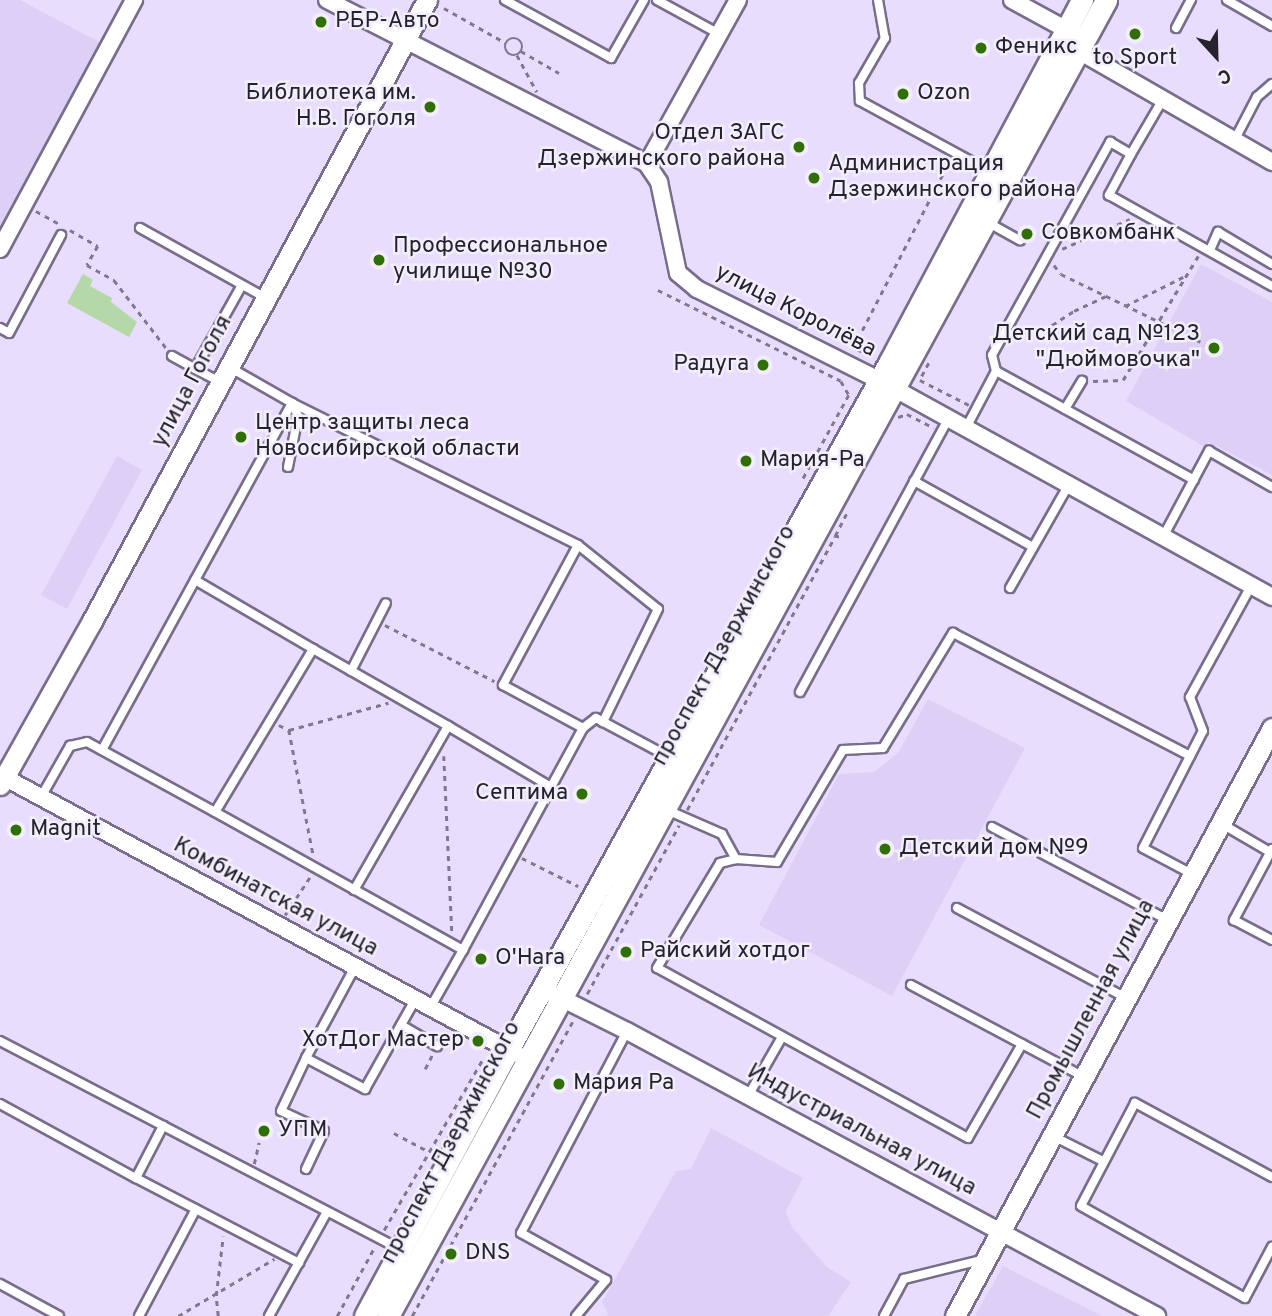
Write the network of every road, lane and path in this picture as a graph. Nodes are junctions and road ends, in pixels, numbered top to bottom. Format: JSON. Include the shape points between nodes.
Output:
{"nodes":[{"id":1,"x":134,"y":0,"type":"edge"},
{"id":2,"x":327,"y":0,"type":"edge"},
{"id":3,"x":505,"y":0,"type":"edge"},
{"id":4,"x":644,"y":0,"type":"edge"},
{"id":5,"x":657,"y":0,"type":"edge"},
{"id":6,"x":738,"y":0,"type":"edge"},
{"id":7,"x":876,"y":0,"type":"edge"},
{"id":8,"x":1012,"y":0,"type":"edge"},
{"id":9,"x":1082,"y":0,"type":"edge"},
{"id":10,"x":1106,"y":0,"type":"edge"},
{"id":11,"x":1191,"y":0,"type":"edge"},
{"id":12,"x":1227,"y":0,"type":"edge"},
{"id":13,"x":435,"y":4,"type":"edge"},
{"id":14,"x":1272,"y":26,"type":"edge"},
{"id":15,"x":1176,"y":28,"type":"dead end"},
{"id":16,"x":719,"y":34,"type":"junction"},
{"id":17,"x":406,"y":39,"type":"junction"},
{"id":18,"x":1077,"y":40,"type":"junction"},
{"id":19,"x":506,"y":43,"type":"junction"},
{"id":20,"x":519,"y":53,"type":"junction"},
{"id":21,"x":559,"y":73,"type":"dead end"},
{"id":22,"x":1272,"y":84,"type":"edge"},
{"id":23,"x":537,"y":93,"type":"dead end"},
{"id":24,"x":1162,"y":101,"type":"junction"},
{"id":25,"x":1234,"y":141,"type":"junction"},
{"id":26,"x":954,"y":152,"type":"junction"},
{"id":27,"x":1131,"y":154,"type":"junction"},
{"id":28,"x":1272,"y":162,"type":"edge"},
{"id":29,"x":647,"y":164,"type":"junction"},
{"id":30,"x":990,"y":172,"type":"junction"},
{"id":31,"x":24,"y":204,"type":"junction"},
{"id":32,"x":1142,"y":213,"type":"junction"},
{"id":33,"x":987,"y":222,"type":"junction"},
{"id":34,"x":140,"y":228,"type":"dead end"},
{"id":35,"x":61,"y":235,"type":"dead end"},
{"id":36,"x":1020,"y":240,"type":"dead end"},
{"id":37,"x":0,"y":249,"type":"edge"},
{"id":38,"x":1206,"y":249,"type":"junction"},
{"id":39,"x":1046,"y":254,"type":"junction"},
{"id":40,"x":1272,"y":264,"type":"edge"},
{"id":41,"x":1188,"y":275,"type":"junction"},
{"id":42,"x":242,"y":285,"type":"junction"},
{"id":43,"x":1272,"y":286,"type":"edge"},
{"id":44,"x":658,"y":290,"type":"dead end"},
{"id":45,"x":1106,"y":296,"type":"junction"},
{"id":46,"x":266,"y":298,"type":"junction"},
{"id":47,"x":1125,"y":306,"type":"junction"},
{"id":48,"x":1161,"y":322,"type":"junction"},
{"id":49,"x":0,"y":328,"type":"edge"},
{"id":50,"x":1035,"y":336,"type":"dead end"},
{"id":51,"x":1205,"y":344,"type":"dead end"},
{"id":52,"x":172,"y":356,"type":"joint"},
{"id":53,"x":870,"y":356,"type":"dead end"},
{"id":54,"x":195,"y":369,"type":"junction"},
{"id":55,"x":996,"y":371,"type":"junction"},
{"id":56,"x":224,"y":375,"type":"junction"},
{"id":57,"x":920,"y":380,"type":"dead end"},
{"id":58,"x":1082,"y":381,"type":"joint"},
{"id":59,"x":887,"y":384,"type":"junction"},
{"id":60,"x":292,"y":403,"type":"junction"},
{"id":61,"x":976,"y":409,"type":"junction"},
{"id":62,"x":1065,"y":409,"type":"junction"},
{"id":63,"x":895,"y":418,"type":"dead end"},
{"id":64,"x":944,"y":425,"type":"junction"},
{"id":65,"x":966,"y":428,"type":"junction"},
{"id":66,"x":288,"y":467,"type":"dead end"},
{"id":67,"x":1194,"y":480,"type":"junction"},
{"id":68,"x":803,"y":481,"type":"dead end"},
{"id":69,"x":914,"y":481,"type":"junction"},
{"id":70,"x":1069,"y":484,"type":"junction"},
{"id":71,"x":1272,"y":486,"type":"edge"},
{"id":72,"x":847,"y":512,"type":"dead end"},
{"id":73,"x":1163,"y":537,"type":"junction"},
{"id":74,"x":579,"y":545,"type":"junction"},
{"id":75,"x":1032,"y":547,"type":"junction"},
{"id":76,"x":195,"y":580,"type":"junction"},
{"id":77,"x":1251,"y":586,"type":"junction"},
{"id":78,"x":1010,"y":588,"type":"dead end"},
{"id":79,"x":1272,"y":597,"type":"edge"},
{"id":80,"x":386,"y":603,"type":"dead end"},
{"id":81,"x":377,"y":621,"type":"junction"},
{"id":82,"x":313,"y":649,"type":"junction"},
{"id":83,"x":351,"y":671,"type":"junction"},
{"id":84,"x":503,"y":685,"type":"junction"},
{"id":85,"x":800,"y":692,"type":"dead end"},
{"id":86,"x":402,"y":700,"type":"junction"},
{"id":87,"x":271,"y":720,"type":"junction"},
{"id":88,"x":603,"y":722,"type":"junction"},
{"id":89,"x":447,"y":726,"type":"junction"},
{"id":90,"x":1272,"y":728,"type":"edge"},
{"id":91,"x":583,"y":729,"type":"junction"},
{"id":92,"x":289,"y":730,"type":"junction"},
{"id":93,"x":442,"y":735,"type":"junction"},
{"id":94,"x":102,"y":750,"type":"junction"},
{"id":95,"x":1190,"y":756,"type":"junction"},
{"id":96,"x":671,"y":759,"type":"junction"},
{"id":97,"x":1,"y":779,"type":"edge"},
{"id":98,"x":551,"y":787,"type":"junction"},
{"id":99,"x":41,"y":797,"type":"junction"},
{"id":100,"x":215,"y":812,"type":"junction"},
{"id":101,"x":674,"y":813,"type":"junction"},
{"id":102,"x":1219,"y":823,"type":"junction"},
{"id":103,"x":992,"y":827,"type":"dead end"},
{"id":104,"x":1271,"y":851,"type":"edge"},
{"id":105,"x":515,"y":855,"type":"junction"},
{"id":106,"x":736,"y":859,"type":"junction"},
{"id":107,"x":315,"y":868,"type":"junction"},
{"id":108,"x":1192,"y":873,"type":"junction"},
{"id":109,"x":579,"y":886,"type":"dead end"},
{"id":110,"x":354,"y":890,"type":"junction"},
{"id":111,"x":957,"y":908,"type":"dead end"},
{"id":112,"x":1168,"y":920,"type":"junction"},
{"id":113,"x":279,"y":926,"type":"junction"},
{"id":114,"x":1272,"y":940,"type":"edge"},
{"id":115,"x":452,"y":944,"type":"junction"},
{"id":116,"x":463,"y":950,"type":"junction"},
{"id":117,"x":355,"y":967,"type":"junction"},
{"id":118,"x":911,"y":985,"type":"dead end"},
{"id":119,"x":562,"y":997,"type":"junction"},
{"id":120,"x":1126,"y":998,"type":"junction"},
{"id":121,"x":415,"y":1000,"type":"junction"},
{"id":122,"x":430,"y":1009,"type":"junction"},
{"id":123,"x":401,"y":1024,"type":"junction"},
{"id":124,"x":627,"y":1031,"type":"junction"},
{"id":125,"x":782,"y":1037,"type":"junction"},
{"id":126,"x":0,"y":1041,"type":"edge"},
{"id":127,"x":1022,"y":1044,"type":"junction"},
{"id":128,"x":437,"y":1046,"type":"dead end"},
{"id":129,"x":500,"y":1046,"type":"junction"},
{"id":130,"x":306,"y":1058,"type":"junction"},
{"id":131,"x":528,"y":1060,"type":"junction"},
{"id":132,"x":1084,"y":1077,"type":"junction"},
{"id":133,"x":748,"y":1096,"type":"junction"},
{"id":134,"x":0,"y":1104,"type":"edge"},
{"id":135,"x":163,"y":1126,"type":"junction"},
{"id":136,"x":394,"y":1133,"type":"dead end"},
{"id":137,"x":1053,"y":1136,"type":"junction"},
{"id":138,"x":259,"y":1143,"type":"dead end"},
{"id":139,"x":428,"y":1151,"type":"junction"},
{"id":140,"x":1104,"y":1161,"type":"junction"},
{"id":141,"x":306,"y":1169,"type":"dead end"},
{"id":142,"x":252,"y":1172,"type":"junction"},
{"id":143,"x":1272,"y":1177,"type":"edge"},
{"id":144,"x":136,"y":1178,"type":"junction"},
{"id":145,"x":196,"y":1209,"type":"junction"},
{"id":146,"x":327,"y":1212,"type":"junction"},
{"id":147,"x":223,"y":1223,"type":"junction"},
{"id":148,"x":1002,"y":1233,"type":"junction"},
{"id":149,"x":379,"y":1239,"type":"junction"},
{"id":150,"x":1272,"y":1247,"type":"edge"},
{"id":151,"x":401,"y":1251,"type":"junction"},
{"id":152,"x":282,"y":1254,"type":"junction"},
{"id":153,"x":988,"y":1258,"type":"junction"},
{"id":154,"x":299,"y":1263,"type":"junction"},
{"id":155,"x":0,"y":1284,"type":"edge"},
{"id":156,"x":216,"y":1296,"type":"junction"},
{"id":157,"x":59,"y":1316,"type":"edge"},
{"id":158,"x":139,"y":1316,"type":"edge"},
{"id":159,"x":178,"y":1316,"type":"edge"},
{"id":160,"x":218,"y":1316,"type":"edge"},
{"id":161,"x":269,"y":1316,"type":"edge"},
{"id":162,"x":337,"y":1316,"type":"edge"},
{"id":163,"x":365,"y":1316,"type":"edge"},
{"id":164,"x":388,"y":1316,"type":"edge"},
{"id":165,"x":412,"y":1316,"type":"edge"},
{"id":166,"x":576,"y":1316,"type":"edge"},
{"id":167,"x":884,"y":1316,"type":"edge"},
{"id":168,"x":955,"y":1316,"type":"edge"},
{"id":169,"x":1157,"y":1316,"type":"edge"}],
"edges":[{"from":1,"to":31,"type":"street"},
{"from":2,"to":17,"type":"street"},
{"from":3,"to":4,"type":"lane","via":[[611,58]]},
{"from":5,"to":16,"type":"lane"},
{"from":6,"to":16,"type":"street"},
{"from":7,"to":26,"type":"lane","via":[[885,38],[859,83],[860,101]]},
{"from":8,"to":18,"type":"street"},
{"from":9,"to":18,"type":"main road","name":"проспект Дзержинского"},
{"from":10,"to":18,"type":"main road","name":"проспект Дзержинского"},
{"from":11,"to":15,"type":"lane"},
{"from":12,"to":14,"type":"lane"},
{"from":13,"to":17,"type":"street","name":"улица Гоголя"},
{"from":13,"to":19,"type":"path"},
{"from":16,"to":29,"type":"street"},
{"from":17,"to":29,"type":"street"},
{"from":17,"to":46,"type":"street","name":"улица Гоголя"},
{"from":18,"to":24,"type":"street"},
{"from":18,"to":30,"type":"main road","name":"проспект Дзержинского"},
{"from":18,"to":33,"type":"main road","name":"проспект Дзержинского"},
{"from":19,"to":20,"type":"path","via":[[506,52]]},
{"from":19,"to":20,"type":"path","via":[[517,39],[522,45]]},
{"from":20,"to":21,"type":"path"},
{"from":20,"to":23,"type":"path"},
{"from":22,"to":25,"type":"lane","via":[[1256,97]]},
{"from":24,"to":25,"type":"street"},
{"from":24,"to":27,"type":"lane"},
{"from":25,"to":28,"type":"street"},
{"from":26,"to":30,"type":"lane"},
{"from":26,"to":53,"type":"path","via":[[853,348]]},
{"from":27,"to":32,"type":"lane","via":[[1109,195]]},
{"from":27,"to":39,"type":"lane","via":[[1110,142]]},
{"from":29,"to":59,"type":"street","name":"улица Королёва","via":[[659,183],[678,273],[697,289]]},
{"from":30,"to":59,"type":"main road","name":"проспект Дзержинского"},
{"from":31,"to":37,"type":"street"},
{"from":31,"to":52,"type":"path","via":[[98,246],[87,265],[114,280]]},
{"from":32,"to":38,"type":"lane"},
{"from":32,"to":39,"type":"path"},
{"from":33,"to":36,"type":"lane"},
{"from":33,"to":59,"type":"main road","name":"проспект Дзержинского"},
{"from":34,"to":42,"type":"lane"},
{"from":35,"to":49,"type":"lane","via":[[9,333]]},
{"from":38,"to":40,"type":"lane","via":[[1218,233]]},
{"from":38,"to":41,"type":"path"},
{"from":38,"to":43,"type":"lane"},
{"from":39,"to":45,"type":"path","via":[[1061,274]]},
{"from":39,"to":55,"type":"lane","via":[[992,355]]},
{"from":41,"to":47,"type":"path"},
{"from":41,"to":48,"type":"path"},
{"from":42,"to":46,"type":"lane"},
{"from":42,"to":54,"type":"lane"},
{"from":44,"to":68,"type":"path","via":[[841,381],[849,395]]},
{"from":45,"to":47,"type":"path"},
{"from":45,"to":50,"type":"path"},
{"from":46,"to":56,"type":"street","name":"улица Гоголя"},
{"from":47,"to":48,"type":"path"},
{"from":48,"to":51,"type":"path"},
{"from":48,"to":58,"type":"path","via":[[1123,380]]},
{"from":52,"to":54,"type":"lane"},
{"from":54,"to":56,"type":"lane"},
{"from":55,"to":61,"type":"lane"},
{"from":55,"to":62,"type":"lane"},
{"from":56,"to":60,"type":"lane"},
{"from":56,"to":97,"type":"street","name":"улица Гоголя"},
{"from":57,"to":61,"type":"path"},
{"from":58,"to":62,"type":"lane"},
{"from":59,"to":64,"type":"street","name":"улица Королёва"},
{"from":59,"to":96,"type":"main road","name":"проспект Дзержинского"},
{"from":59,"to":101,"type":"main road","name":"проспект Дзержинского"},
{"from":60,"to":66,"type":"lane","via":[[298,416]]},
{"from":60,"to":74,"type":"lane"},
{"from":60,"to":76,"type":"lane"},
{"from":61,"to":65,"type":"lane"},
{"from":62,"to":67,"type":"lane"},
{"from":63,"to":64,"type":"path","via":[[907,414]]},
{"from":64,"to":65,"type":"street","name":"улица Королёва"},
{"from":64,"to":69,"type":"lane"},
{"from":65,"to":70,"type":"street","name":"улица Королёва"},
{"from":67,"to":71,"type":"lane","via":[[1209,452]]},
{"from":67,"to":73,"type":"lane"},
{"from":69,"to":75,"type":"lane"},
{"from":69,"to":85,"type":"lane"},
{"from":70,"to":73,"type":"street","name":"улица Королёва"},
{"from":70,"to":75,"type":"lane"},
{"from":72,"to":101,"type":"path"},
{"from":73,"to":77,"type":"street","name":"улица Королёва"},
{"from":74,"to":84,"type":"lane"},
{"from":74,"to":88,"type":"lane","via":[[658,609]]},
{"from":75,"to":78,"type":"lane"},
{"from":76,"to":82,"type":"lane"},
{"from":76,"to":94,"type":"lane"},
{"from":77,"to":79,"type":"street","name":"улица Королёва"},
{"from":77,"to":95,"type":"lane","via":[[1191,696],[1203,731]]},
{"from":80,"to":81,"type":"lane"},
{"from":81,"to":83,"type":"lane"},
{"from":81,"to":84,"type":"path"},
{"from":82,"to":83,"type":"lane"},
{"from":82,"to":87,"type":"lane"},
{"from":83,"to":86,"type":"lane"},
{"from":84,"to":91,"type":"lane"},
{"from":86,"to":89,"type":"lane"},
{"from":86,"to":92,"type":"path"},
{"from":87,"to":92,"type":"path"},
{"from":87,"to":100,"type":"lane"},
{"from":88,"to":91,"type":"lane","via":[[596,718]]},
{"from":88,"to":96,"type":"lane"},
{"from":89,"to":93,"type":"lane"},
{"from":89,"to":98,"type":"lane"},
{"from":90,"to":102,"type":"street","name":"Промышленная улица"},
{"from":91,"to":98,"type":"lane"},
{"from":92,"to":107,"type":"path"},
{"from":93,"to":110,"type":"lane"},
{"from":93,"to":115,"type":"path"},
{"from":94,"to":99,"type":"lane","via":[[87,742],[70,746]]},
{"from":94,"to":100,"type":"lane"},
{"from":95,"to":106,"type":"lane","via":[[953,633],[883,748],[843,750],[777,862]]},
{"from":95,"to":108,"type":"lane","via":[[1143,848]]},
{"from":96,"to":119,"type":"main road","name":"проспект Дзержинского"},
{"from":97,"to":99,"type":"street","name":"Комбинатская улица"},
{"from":98,"to":105,"type":"lane"},
{"from":99,"to":113,"type":"street","name":"Комбинатская улица"},
{"from":100,"to":107,"type":"lane"},
{"from":101,"to":106,"type":"lane","via":[[722,834]]},
{"from":101,"to":119,"type":"main road","name":"проспект Дзержинского"},
{"from":101,"to":119,"type":"path"},
{"from":102,"to":104,"type":"lane"},
{"from":102,"to":108,"type":"street","name":"Промышленная улица"},
{"from":103,"to":112,"type":"lane"},
{"from":104,"to":114,"type":"lane","via":[[1234,920]]},
{"from":105,"to":109,"type":"path"},
{"from":105,"to":116,"type":"lane"},
{"from":106,"to":125,"type":"lane","via":[[720,863],[657,968]]},
{"from":107,"to":110,"type":"lane"},
{"from":107,"to":113,"type":"path"},
{"from":108,"to":112,"type":"street","name":"Промышленная улица"},
{"from":110,"to":115,"type":"lane"},
{"from":111,"to":120,"type":"lane"},
{"from":112,"to":120,"type":"street","name":"Промышленная улица"},
{"from":113,"to":117,"type":"street","name":"Комбинатская улица"},
{"from":115,"to":116,"type":"lane"},
{"from":116,"to":122,"type":"lane"},
{"from":117,"to":121,"type":"street","name":"Комбинатская улица"},
{"from":117,"to":130,"type":"lane"},
{"from":118,"to":127,"type":"lane"},
{"from":119,"to":124,"type":"street","name":"Индустриальная улица"},
{"from":119,"to":129,"type":"main road","name":"проспект Дзержинского"},
{"from":119,"to":131,"type":"main road","name":"проспект Дзержинского"},
{"from":119,"to":165,"type":"path"},
{"from":120,"to":132,"type":"street","name":"Промышленная улица"},
{"from":121,"to":122,"type":"street","name":"Комбинатская улица"},
{"from":121,"to":123,"type":"lane"},
{"from":122,"to":129,"type":"street","name":"Комбинатская улица"},
{"from":123,"to":128,"type":"lane"},
{"from":123,"to":130,"type":"lane","via":[[365,1089]]},
{"from":124,"to":133,"type":"street","name":"Индустриальная улица"},
{"from":124,"to":166,"type":"lane","via":[[521,1233],[606,1280]]},
{"from":125,"to":127,"type":"lane","via":[[968,1138]]},
{"from":125,"to":133,"type":"lane"},
{"from":126,"to":135,"type":"lane"},
{"from":127,"to":132,"type":"lane"},
{"from":129,"to":131,"type":"street","name":"Комбинатская улица"},
{"from":129,"to":139,"type":"path"},
{"from":129,"to":151,"type":"main road","name":"проспект Дзержинского"},
{"from":130,"to":141,"type":"lane","via":[[281,1111],[324,1131]]},
{"from":131,"to":164,"type":"main road","name":"проспект Дзержинского"},
{"from":132,"to":137,"type":"street","name":"Промышленная улица"},
{"from":133,"to":148,"type":"street","name":"Индустриальная улица"},
{"from":134,"to":144,"type":"lane"},
{"from":135,"to":142,"type":"lane"},
{"from":135,"to":144,"type":"lane"},
{"from":136,"to":139,"type":"path"},
{"from":137,"to":140,"type":"lane"},
{"from":137,"to":148,"type":"street","name":"Промышленная улица"},
{"from":138,"to":142,"type":"path"},
{"from":139,"to":149,"type":"path"},
{"from":140,"to":143,"type":"lane","via":[[1135,1103]]},
{"from":140,"to":150,"type":"lane","via":[[1081,1206],[1245,1298]]},
{"from":142,"to":146,"type":"lane"},
{"from":144,"to":145,"type":"lane"},
{"from":145,"to":147,"type":"lane"},
{"from":145,"to":158,"type":"lane"},
{"from":146,"to":149,"type":"lane"},
{"from":146,"to":154,"type":"lane"},
{"from":147,"to":152,"type":"lane"},
{"from":147,"to":156,"type":"path","via":[[224,1253]]},
{"from":148,"to":153,"type":"street","name":"Промышленная улица"},
{"from":148,"to":169,"type":"street","name":"Индустриальная улица"},
{"from":149,"to":151,"type":"lane"},
{"from":149,"to":162,"type":"path"},
{"from":151,"to":163,"type":"main road","name":"проспект Дзержинского"},
{"from":152,"to":154,"type":"lane"},
{"from":152,"to":156,"type":"path"},
{"from":153,"to":167,"type":"lane","via":[[904,1279]]},
{"from":153,"to":168,"type":"street","name":"Промышленная улица"},
{"from":154,"to":161,"type":"lane"},
{"from":155,"to":157,"type":"lane"},
{"from":156,"to":159,"type":"path"},
{"from":156,"to":160,"type":"path"}]}
